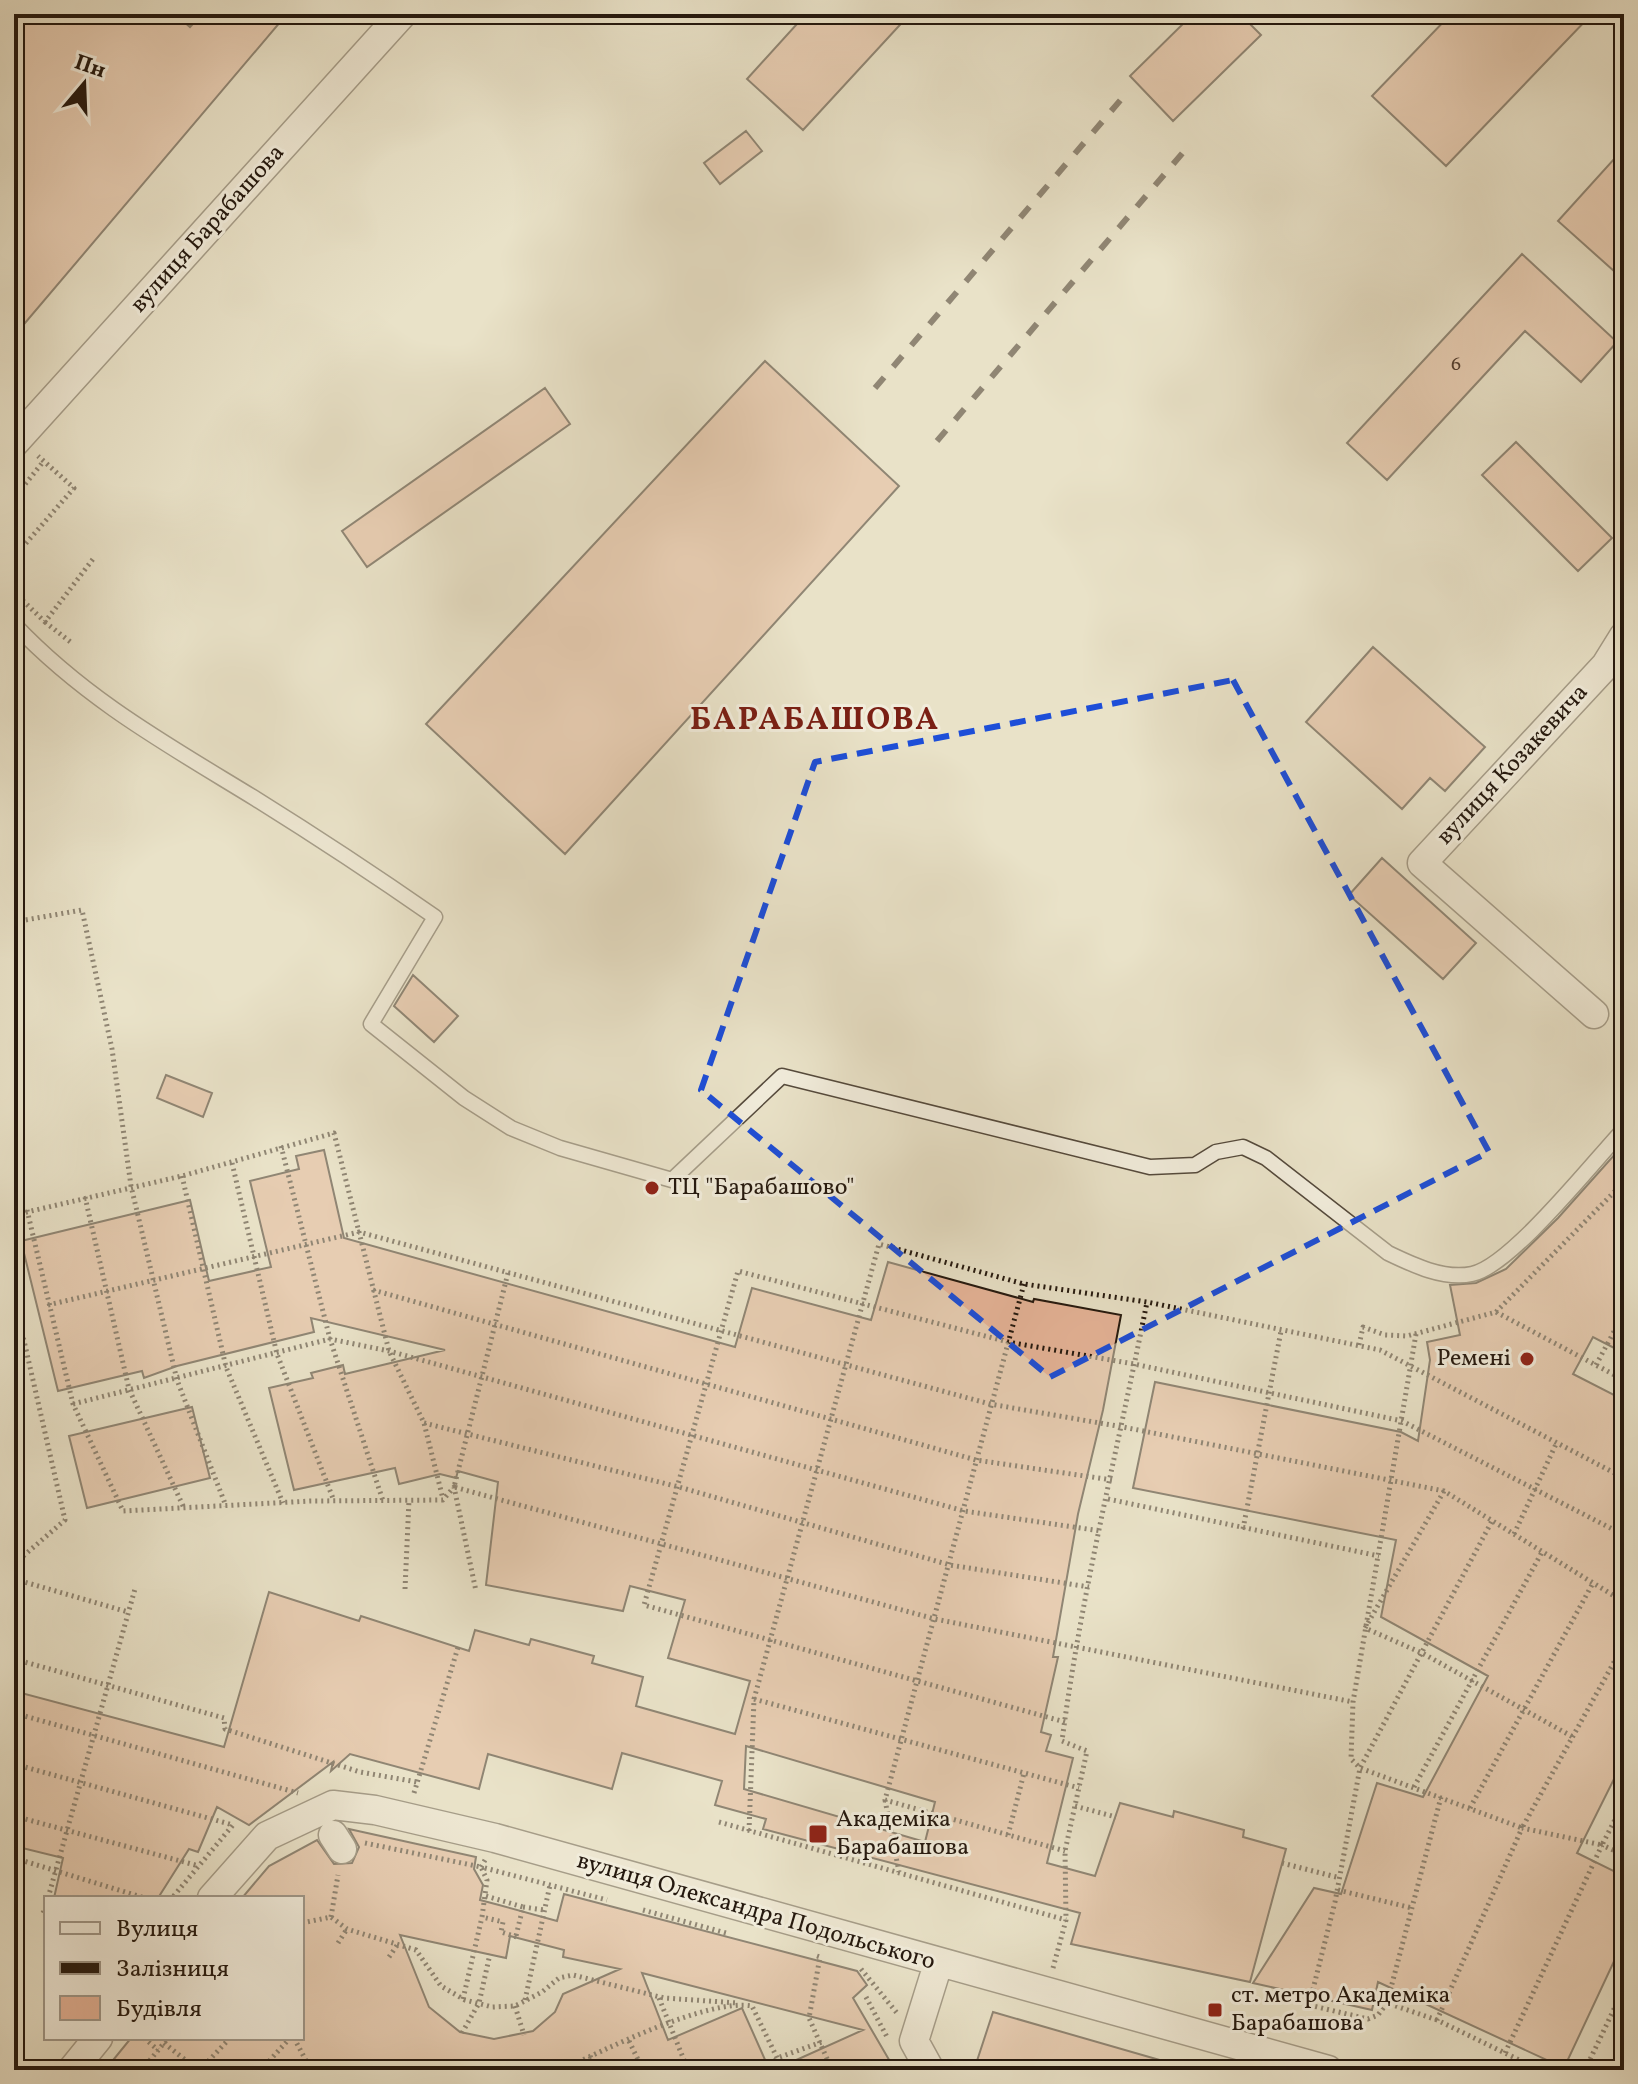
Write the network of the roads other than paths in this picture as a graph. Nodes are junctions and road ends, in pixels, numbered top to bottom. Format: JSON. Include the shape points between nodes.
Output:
{"nodes":[{"id":1,"x":402,"y":14,"type":"edge"},
{"id":2,"x":23,"y":448,"type":"edge"},
{"id":3,"x":14,"y":624,"type":"edge"},
{"id":4,"x":1624,"y":636,"type":"edge"},
{"id":5,"x":1594,"y":1014,"type":"dead end"},
{"id":6,"x":1624,"y":1129,"type":"edge"},
{"id":7,"x":214,"y":1896,"type":"edge"},
{"id":8,"x":938,"y":1964,"type":"junction"},
{"id":9,"x":96,"y":2040,"type":"edge"},
{"id":10,"x":72,"y":2070,"type":"edge"},
{"id":11,"x":930,"y":2070,"type":"edge"},
{"id":12,"x":1328,"y":2070,"type":"edge"}],
"edges":[{"from":1,"to":2,"type":"street","name":"вулиця Барабашова"},
{"from":3,"to":6,"type":"lane","via":[[56,668],[125,719],[347,855],[435,917],[371,1024],[485,1113],[560,1148],[672,1180],[782,1076],[1126,1164],[1195,1165],[1216,1152],[1243,1147],[1266,1158],[1388,1253],[1453,1274],[1472,1274],[1500,1261]]},
{"from":4,"to":5,"type":"street","name":"вулиця Козакевича","via":[[1606,665],[1422,863]]},
{"from":7,"to":8,"type":"street","name":"вулиця Олександра Подольського","via":[[267,1836],[333,1805],[406,1817],[560,1857]]},
{"from":8,"to":11,"type":"street","via":[[903,2044]]},
{"from":8,"to":12,"type":"street","name":"вулиця Олександра Подольського"},
{"from":9,"to":10,"type":"street"}]}
